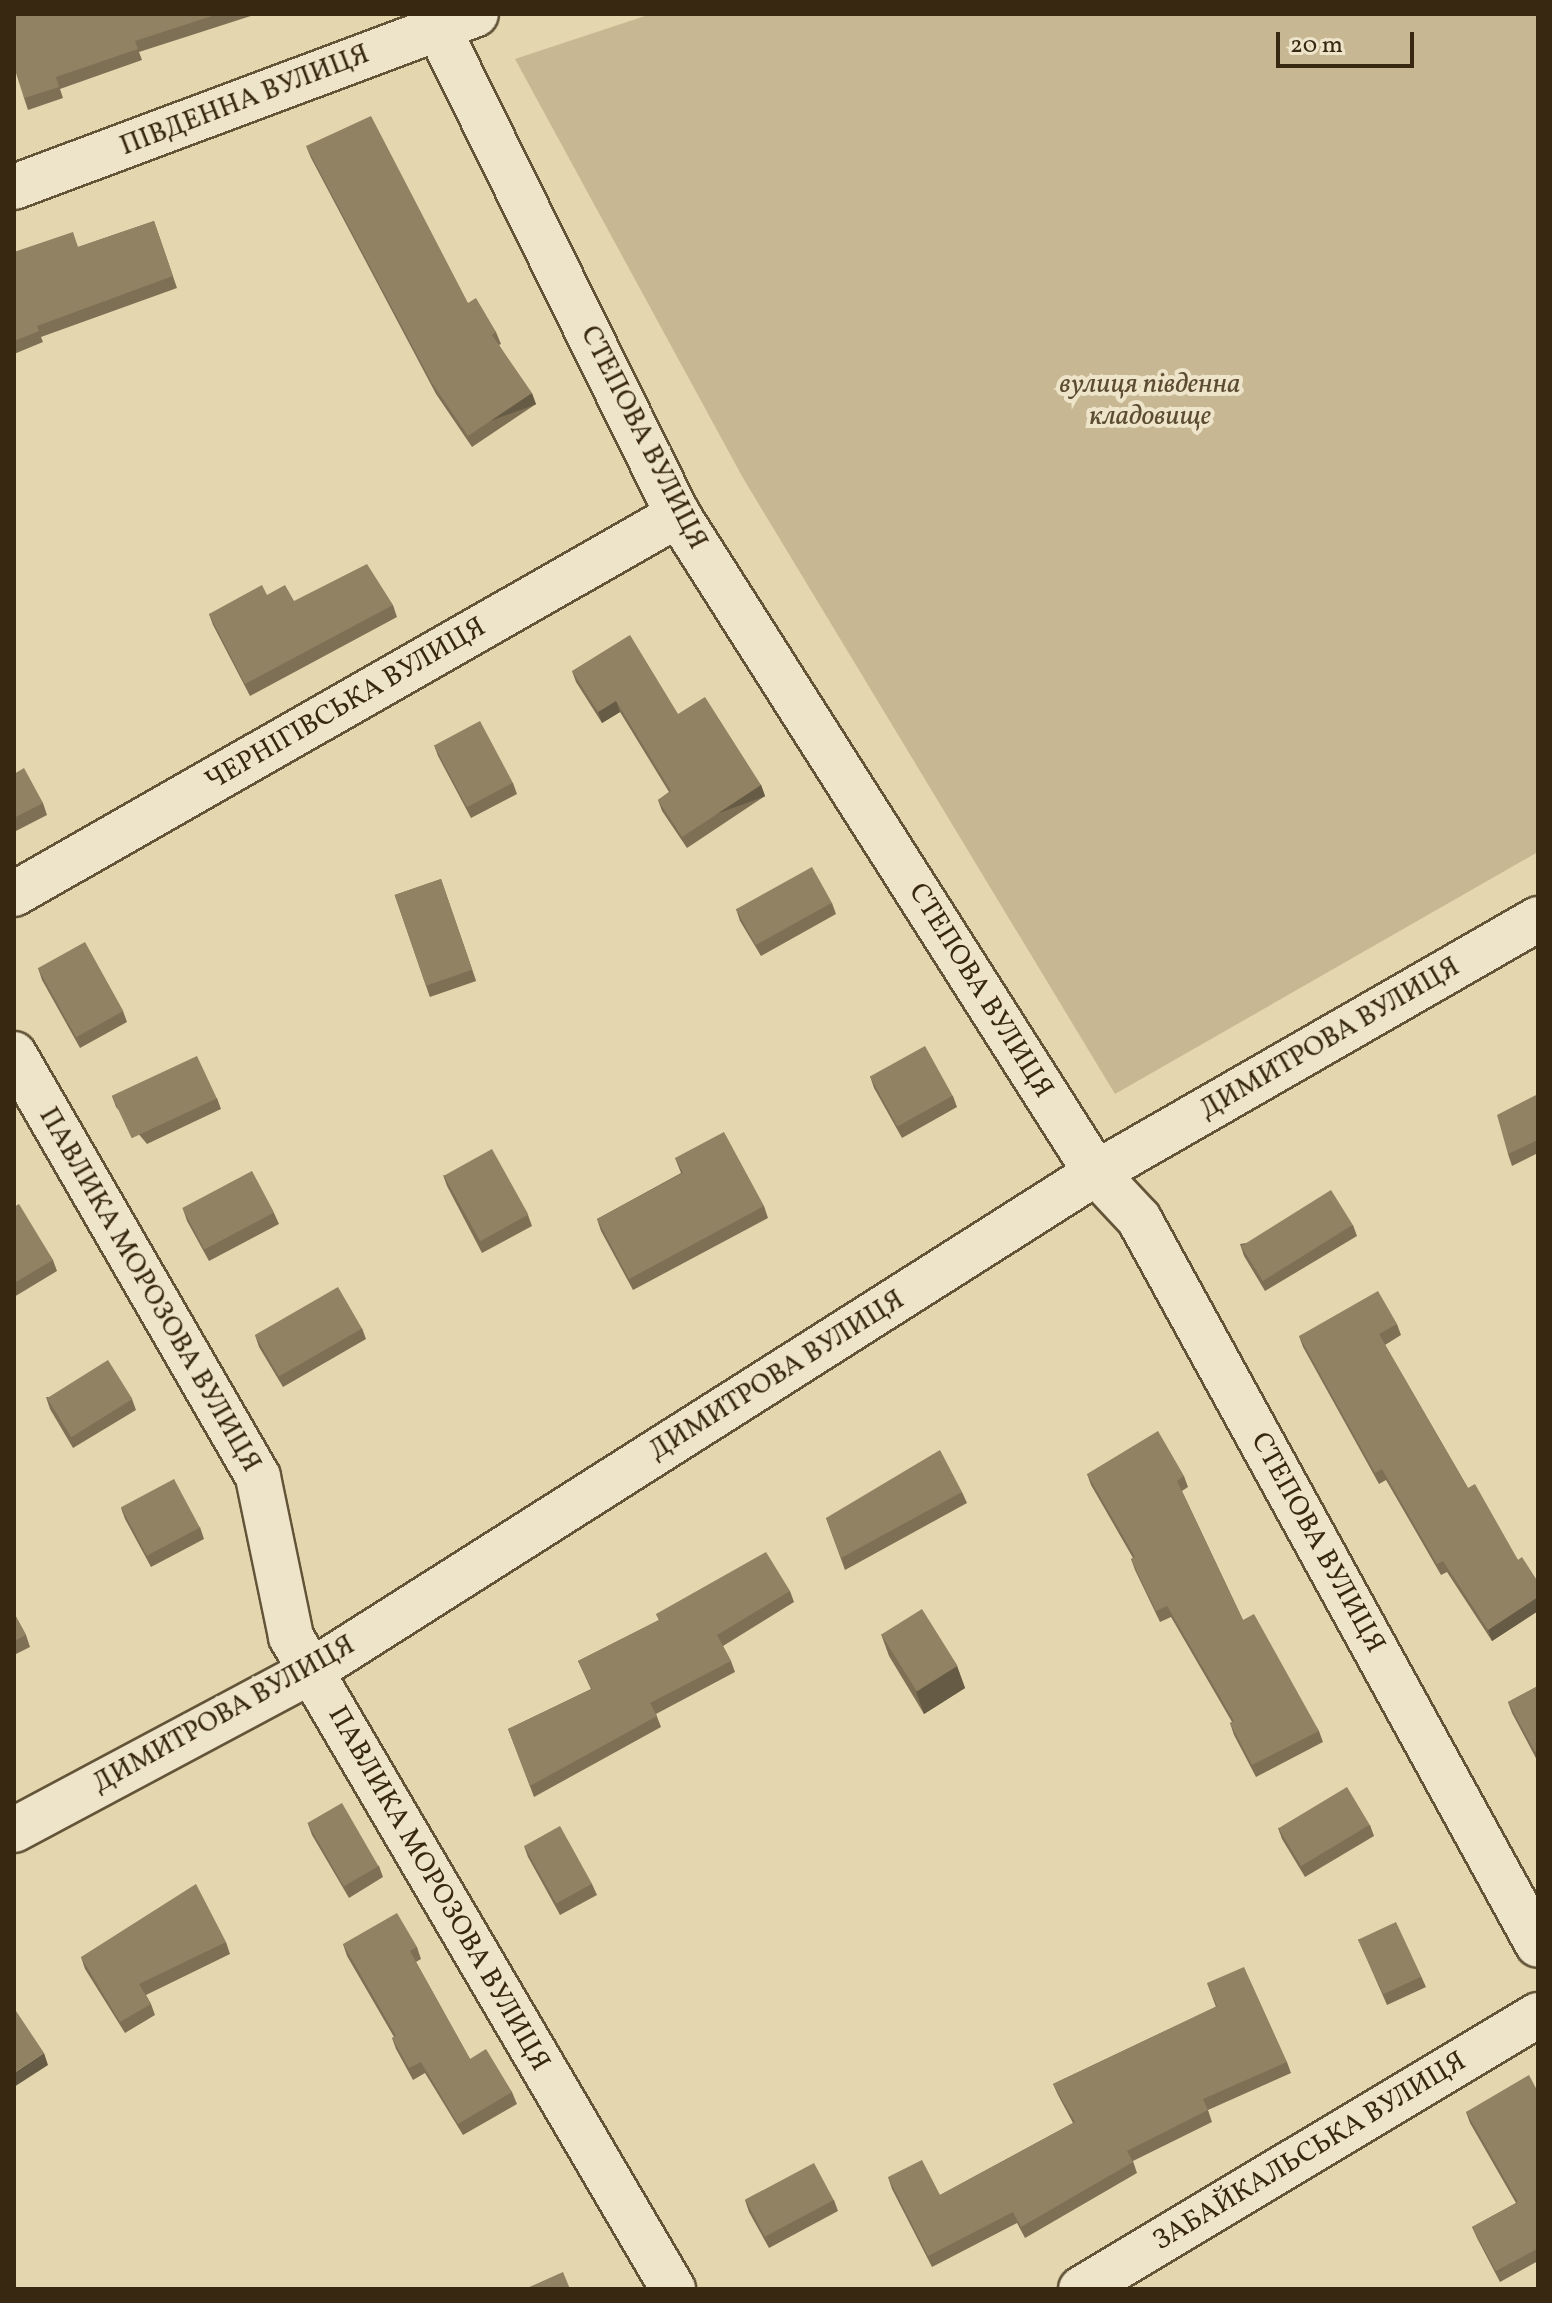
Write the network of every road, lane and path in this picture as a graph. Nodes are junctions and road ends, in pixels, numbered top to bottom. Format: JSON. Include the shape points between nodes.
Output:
{"nodes":[{"id":1,"x":457,"y":21,"type":"edge"},
{"id":2,"x":14,"y":187,"type":"edge"},
{"id":3,"x":678,"y":515,"type":"junction"},
{"id":4,"x":14,"y":894,"type":"edge"},
{"id":5,"x":1538,"y":919,"type":"edge"},
{"id":6,"x":14,"y":1054,"type":"edge"},
{"id":7,"x":1096,"y":1173,"type":"junction"},
{"id":8,"x":310,"y":1672,"type":"junction"},
{"id":9,"x":14,"y":1830,"type":"edge"},
{"id":10,"x":1538,"y":1945,"type":"edge"},
{"id":11,"x":1538,"y":2015,"type":"edge"},
{"id":12,"x":673,"y":2289,"type":"edge"},
{"id":13,"x":1081,"y":2289,"type":"edge"}],
"edges":[{"from":1,"to":2,"type":"street","name":"ПІВДЕННА ВУЛИЦЯ"},
{"from":1,"to":3,"type":"street","name":"СТЕПОВА ВУЛИЦЯ"},
{"from":3,"to":4,"type":"street","name":"ЧЕРНІГІВСЬКА ВУЛИЦЯ"},
{"from":3,"to":7,"type":"street","name":"СТЕПОВА ВУЛИЦЯ"},
{"from":5,"to":7,"type":"street","name":"ДИМИТРОВА ВУЛИЦЯ"},
{"from":6,"to":8,"type":"street","name":"ПАВЛИКА МОРОЗОВА ВУЛИЦЯ","via":[[258,1477],[291,1637]]},
{"from":7,"to":8,"type":"street","name":"ДИМИТРОВА ВУЛИЦЯ"},
{"from":7,"to":10,"type":"street","name":"СТЕПОВА ВУЛИЦЯ","via":[[1139,1219]]},
{"from":8,"to":9,"type":"street","name":"ДИМИТРОВА ВУЛИЦЯ"},
{"from":8,"to":12,"type":"street","name":"ПАВЛИКА МОРОЗОВА ВУЛИЦЯ"},
{"from":11,"to":13,"type":"street","name":"ЗАБАЙКАЛЬСЬКА ВУЛИЦЯ"}]}
